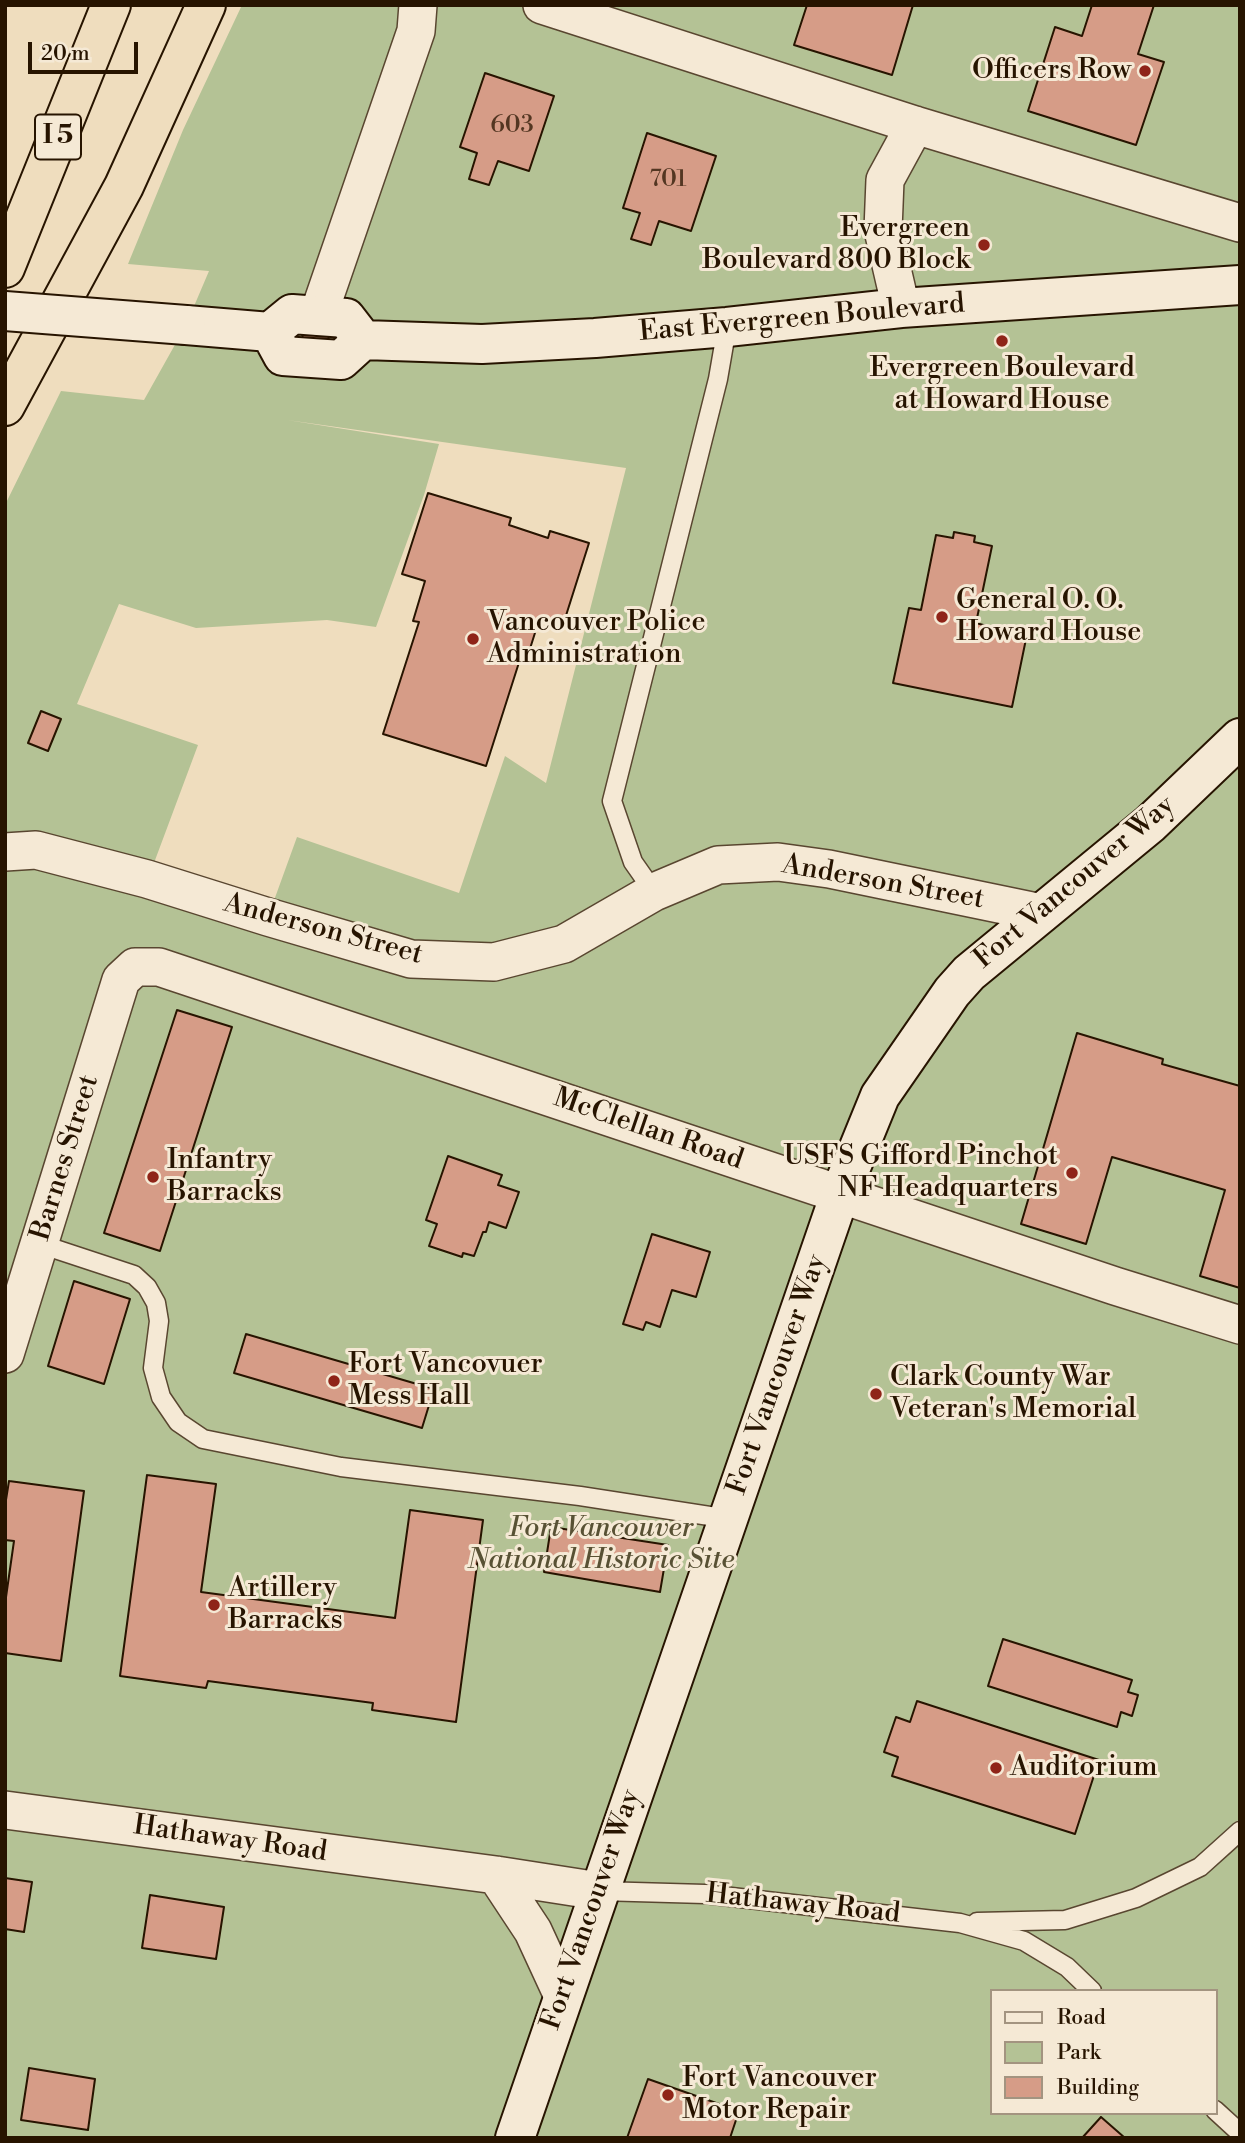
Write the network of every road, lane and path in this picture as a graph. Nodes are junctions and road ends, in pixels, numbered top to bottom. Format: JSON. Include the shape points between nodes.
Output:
{"nodes":[{"id":1,"x":111,"y":5,"type":"edge"},
{"id":2,"x":206,"y":5,"type":"edge"},
{"id":3,"x":418,"y":5,"type":"edge"},
{"id":4,"x":542,"y":5,"type":"edge"},
{"id":5,"x":915,"y":125,"type":"junction"},
{"id":6,"x":1240,"y":223,"type":"edge"},
{"id":7,"x":5,"y":268,"type":"edge"},
{"id":8,"x":1240,"y":285,"type":"edge"},
{"id":9,"x":901,"y":308,"type":"junction"},
{"id":10,"x":5,"y":310,"type":"edge"},
{"id":11,"x":318,"y":316,"type":"junction"},
{"id":12,"x":727,"y":327,"type":"junction"},
{"id":13,"x":270,"y":332,"type":"junction"},
{"id":14,"x":363,"y":340,"type":"junction"},
{"id":15,"x":5,"y":406,"type":"edge"},
{"id":16,"x":1240,"y":738,"type":"edge"},
{"id":17,"x":5,"y":852,"type":"edge"},
{"id":18,"x":654,"y":892,"type":"junction"},
{"id":19,"x":1042,"y":913,"type":"junction"},
{"id":20,"x":135,"y":967,"type":"joint"},
{"id":21,"x":840,"y":1194,"type":"junction"},
{"id":22,"x":40,"y":1244,"type":"junction"},
{"id":23,"x":1240,"y":1325,"type":"edge"},
{"id":24,"x":5,"y":1354,"type":"edge"},
{"id":25,"x":729,"y":1519,"type":"junction"},
{"id":26,"x":5,"y":1810,"type":"edge"},
{"id":27,"x":1240,"y":1831,"type":"edge"},
{"id":28,"x":496,"y":1875,"type":"junction"},
{"id":29,"x":598,"y":1891,"type":"junction"},
{"id":30,"x":960,"y":1923,"type":"junction"},
{"id":31,"x":1090,"y":1989,"type":"edge"},
{"id":32,"x":563,"y":1996,"type":"junction"},
{"id":33,"x":1217,"y":2112,"type":"edge"},
{"id":34,"x":1240,"y":2133,"type":"edge"},
{"id":35,"x":515,"y":2138,"type":"edge"}],
"edges":[{"from":1,"to":7,"type":"highway","number":"I 5"},
{"from":2,"to":15,"type":"highway","via":[[124,186]]},
{"from":3,"to":11,"type":"street","via":[[416,31]]},
{"from":4,"to":5,"type":"street"},
{"from":5,"to":6,"type":"street"},
{"from":5,"to":9,"type":"street","via":[[885,180],[883,230]]},
{"from":8,"to":9,"type":"street","name":"East Evergreen Boulevard"},
{"from":9,"to":12,"type":"street","name":"East Evergreen Boulevard"},
{"from":10,"to":13,"type":"street","bridge":true},
{"from":11,"to":13,"type":"street","via":[[292,314]]},
{"from":11,"to":14,"type":"street","via":[[346,318]]},
{"from":12,"to":14,"type":"street","name":"East Evergreen Boulevard","via":[[482,344]]},
{"from":12,"to":18,"type":"lane","via":[[718,379],[612,801],[633,862]]},
{"from":13,"to":14,"type":"street","via":[[283,356],[341,360]]},
{"from":16,"to":19,"type":"street","name":"Fort Vancouver Way","via":[[1150,824]]},
{"from":17,"to":18,"type":"street","name":"Anderson Street","via":[[36,850],[148,879],[411,959],[494,962],[564,944]]},
{"from":18,"to":19,"type":"street","name":"Anderson Street","via":[[718,864],[778,862]]},
{"from":19,"to":21,"type":"street","name":"Fort Vancouver Way","via":[[969,973],[903,1061],[880,1096]]},
{"from":20,"to":21,"type":"street","name":"McClellan Road","via":[[159,967]]},
{"from":20,"to":22,"type":"street","name":"Barnes Street","via":[[121,979]]},
{"from":21,"to":23,"type":"street","name":"McClellan Road"},
{"from":21,"to":25,"type":"street","name":"Fort Vancouver Way"},
{"from":22,"to":24,"type":"street","name":"Barnes Street"},
{"from":22,"to":25,"type":"lane","via":[[134,1275],[147,1287],[159,1321],[153,1368],[161,1397],[178,1422],[203,1439],[341,1467]]},
{"from":25,"to":29,"type":"street","name":"Fort Vancouver Way"},
{"from":26,"to":28,"type":"street","name":"Hathaway Road"},
{"from":27,"to":30,"type":"lane","via":[[1200,1867],[1136,1898],[1065,1920]]},
{"from":28,"to":29,"type":"street","name":"Hathaway Road"},
{"from":28,"to":32,"type":"street","via":[[533,1931]]},
{"from":29,"to":30,"type":"lane","name":"Hathaway Road","via":[[705,1894]]},
{"from":29,"to":32,"type":"street","name":"Fort Vancouver Way"},
{"from":30,"to":31,"type":"lane","name":"Hathaway Road","via":[[1024,1941],[1067,1967]]},
{"from":32,"to":35,"type":"street","name":"Fort Vancouver Way"},
{"from":33,"to":34,"type":"lane"}]}
